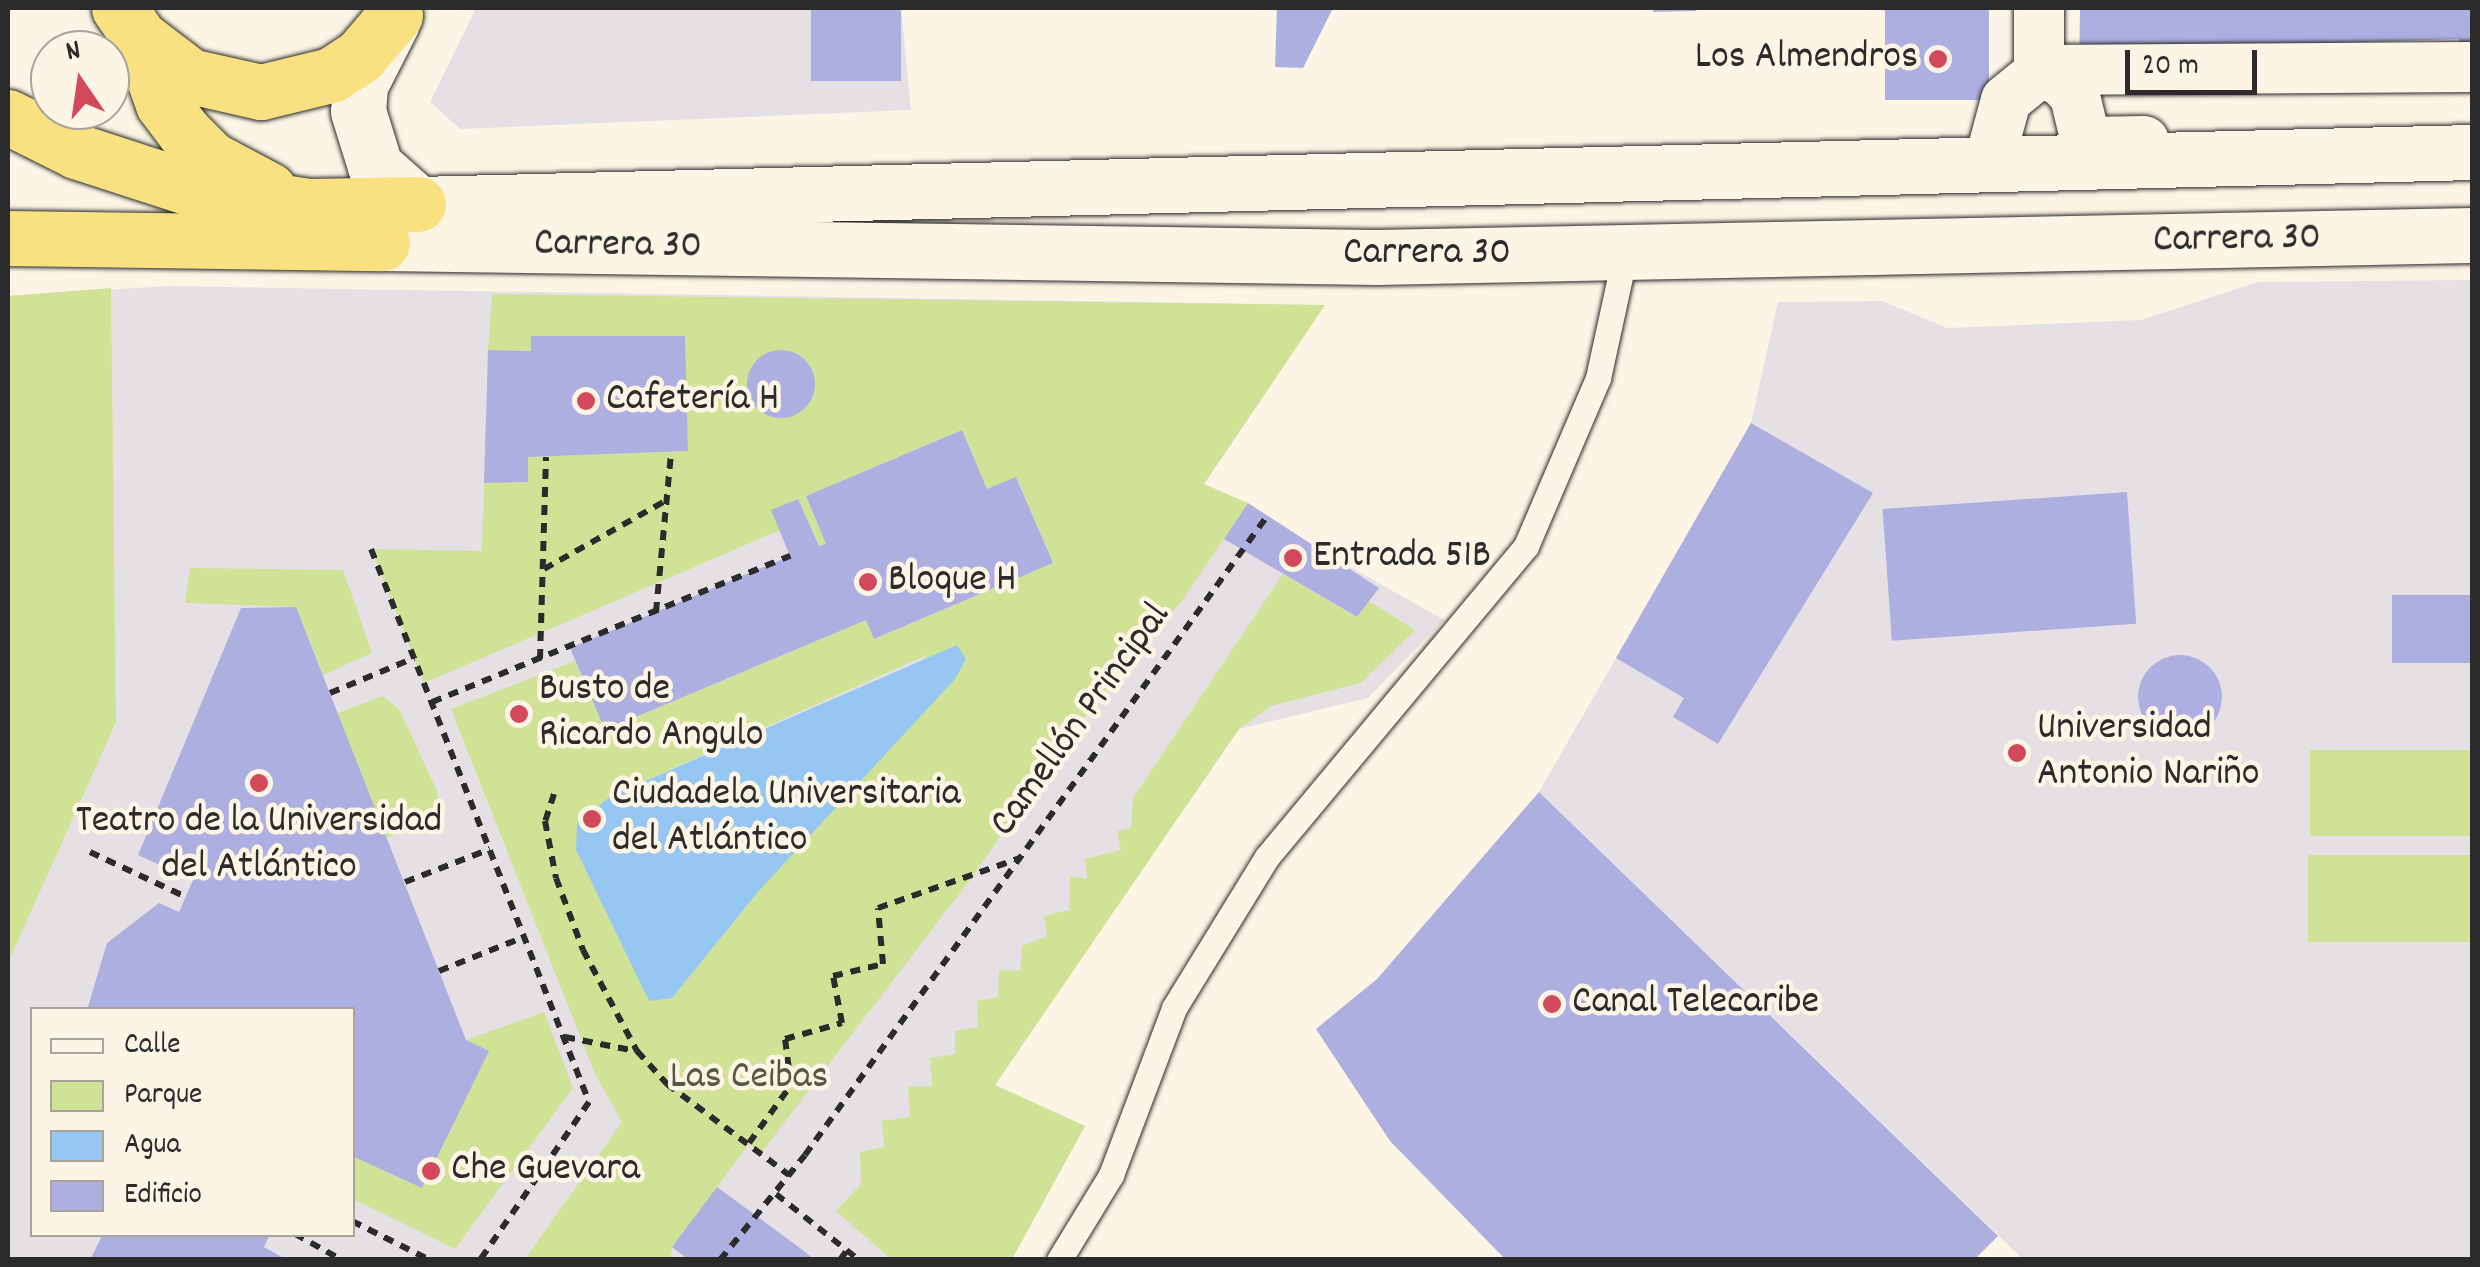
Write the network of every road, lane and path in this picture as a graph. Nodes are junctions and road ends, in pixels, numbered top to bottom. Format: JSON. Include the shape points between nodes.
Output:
{"nodes":[{"id":1,"x":2039,"y":8,"type":"edge"},
{"id":2,"x":396,"y":15,"type":"joint"},
{"id":3,"x":129,"y":22,"type":"edge"},
{"id":4,"x":2472,"y":68,"type":"edge"},
{"id":5,"x":2039,"y":71,"type":"junction"},
{"id":6,"x":8,"y":117,"type":"edge"},
{"id":7,"x":2472,"y":139,"type":"edge"},
{"id":8,"x":2472,"y":152,"type":"edge"},
{"id":9,"x":8,"y":155,"type":"edge"},
{"id":10,"x":1989,"y":163,"type":"junction"},
{"id":11,"x":418,"y":204,"type":"junction"},
{"id":12,"x":309,"y":206,"type":"junction"},
{"id":13,"x":2472,"y":235,"type":"edge"},
{"id":14,"x":8,"y":238,"type":"edge"},
{"id":15,"x":382,"y":244,"type":"junction"},
{"id":16,"x":1625,"y":254,"type":"junction"},
{"id":17,"x":670,"y":452,"type":"dead end"},
{"id":18,"x":546,"y":457,"type":"dead end"},
{"id":19,"x":667,"y":500,"type":"junction"},
{"id":20,"x":1267,"y":516,"type":"dead end"},
{"id":21,"x":371,"y":549,"type":"dead end"},
{"id":22,"x":790,"y":556,"type":"dead end"},
{"id":23,"x":543,"y":570,"type":"junction"},
{"id":24,"x":656,"y":612,"type":"junction"},
{"id":25,"x":414,"y":658,"type":"junction"},
{"id":26,"x":540,"y":659,"type":"junction"},
{"id":27,"x":330,"y":693,"type":"dead end"},
{"id":28,"x":432,"y":702,"type":"junction"},
{"id":29,"x":554,"y":794,"type":"dead end"},
{"id":30,"x":490,"y":849,"type":"junction"},
{"id":31,"x":90,"y":852,"type":"dead end"},
{"id":32,"x":1020,"y":858,"type":"junction"},
{"id":33,"x":405,"y":882,"type":"dead end"},
{"id":34,"x":186,"y":897,"type":"dead end"},
{"id":35,"x":524,"y":938,"type":"junction"},
{"id":36,"x":439,"y":971,"type":"dead end"},
{"id":37,"x":563,"y":1036,"type":"junction"},
{"id":38,"x":637,"y":1051,"type":"junction"},
{"id":39,"x":749,"y":1143,"type":"junction"},
{"id":40,"x":789,"y":1175,"type":"junction"},
{"id":41,"x":776,"y":1194,"type":"junction"},
{"id":42,"x":355,"y":1222,"type":"edge"},
{"id":43,"x":300,"y":1237,"type":"edge"},
{"id":44,"x":848,"y":1250,"type":"junction"},
{"id":45,"x":342,"y":1260,"type":"edge"},
{"id":46,"x":430,"y":1260,"type":"edge"},
{"id":47,"x":480,"y":1260,"type":"edge"},
{"id":48,"x":720,"y":1260,"type":"edge"},
{"id":49,"x":840,"y":1260,"type":"edge"},
{"id":50,"x":859,"y":1260,"type":"edge"},
{"id":51,"x":1059,"y":1260,"type":"edge"}],
"edges":[{"from":1,"to":5,"type":"street"},
{"from":2,"to":3,"type":"highway","via":[[360,56],[331,75],[260,92],[190,76]]},
{"from":2,"to":11,"type":"main road","via":[[360,85],[358,111],[375,166]]},
{"from":3,"to":12,"type":"highway","via":[[164,104],[211,158]]},
{"from":4,"to":5,"type":"street"},
{"from":5,"to":7,"type":"street","via":[[2061,80],[2075,96],[2086,142]]},
{"from":5,"to":10,"type":"street","via":[[2006,100]]},
{"from":6,"to":12,"type":"highway","via":[[76,150],[171,182]]},
{"from":8,"to":10,"type":"main road","name":"Carrera 30"},
{"from":9,"to":15,"type":"highway","via":[[50,177],[157,213]]},
{"from":10,"to":11,"type":"main road","name":"Carrera 30","via":[[1697,176]]},
{"from":11,"to":12,"type":"highway"},
{"from":13,"to":16,"type":"main road","name":"Carrera 30"},
{"from":14,"to":15,"type":"highway"},
{"from":15,"to":16,"type":"main road","name":"Carrera 30"},
{"from":16,"to":51,"type":"lane","via":[[1598,378],[1526,546],[1267,857],[1174,1008],[1111,1175]]},
{"from":17,"to":19,"type":"path"},
{"from":18,"to":23,"type":"path"},
{"from":19,"to":23,"type":"path"},
{"from":19,"to":24,"type":"path"},
{"from":20,"to":32,"type":"path","name":"Camellón Principal"},
{"from":21,"to":25,"type":"path"},
{"from":22,"to":24,"type":"path"},
{"from":23,"to":26,"type":"path"},
{"from":24,"to":26,"type":"path"},
{"from":25,"to":27,"type":"path"},
{"from":25,"to":28,"type":"path"},
{"from":26,"to":28,"type":"path"},
{"from":28,"to":30,"type":"path"},
{"from":29,"to":38,"type":"path","via":[[545,821],[556,878],[582,950]]},
{"from":30,"to":33,"type":"path"},
{"from":30,"to":35,"type":"path"},
{"from":31,"to":34,"type":"path"},
{"from":32,"to":39,"type":"path","via":[[878,908],[883,964],[833,976],[842,1023],[784,1039],[792,1085]]},
{"from":32,"to":40,"type":"path","name":"Camellón Principal"},
{"from":35,"to":36,"type":"path"},
{"from":35,"to":37,"type":"path"},
{"from":37,"to":38,"type":"path"},
{"from":37,"to":47,"type":"path","via":[[590,1102]]},
{"from":38,"to":39,"type":"path","via":[[667,1084]]},
{"from":39,"to":40,"type":"path"},
{"from":40,"to":41,"type":"path","name":"Camellón Principal"},
{"from":41,"to":44,"type":"path"},
{"from":41,"to":48,"type":"path","name":"Camellón Principal"},
{"from":42,"to":46,"type":"path"},
{"from":43,"to":45,"type":"path"},
{"from":44,"to":49,"type":"path"},
{"from":44,"to":50,"type":"path"}]}
